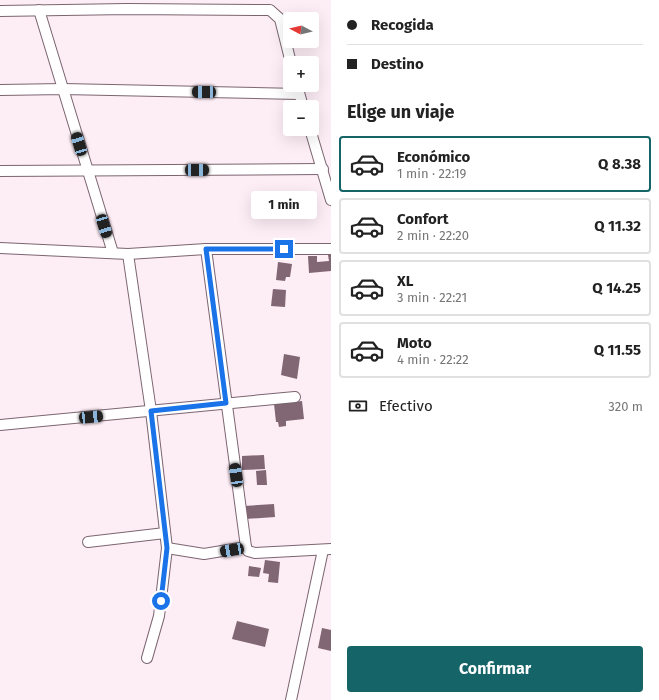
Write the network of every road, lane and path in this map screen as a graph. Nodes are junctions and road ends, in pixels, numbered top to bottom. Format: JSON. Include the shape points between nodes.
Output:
{"nodes":[{"id":1,"x":0,"y":10,"type":"edge"},
{"id":2,"x":39,"y":10,"type":"junction"},
{"id":3,"x":289,"y":56,"type":"edge"},
{"id":4,"x":63,"y":89,"type":"junction"},
{"id":5,"x":283,"y":89,"type":"edge"},
{"id":6,"x":0,"y":90,"type":"edge"},
{"id":7,"x":312,"y":136,"type":"edge"},
{"id":8,"x":323,"y":169,"type":"junction"},
{"id":9,"x":0,"y":171,"type":"edge"},
{"id":10,"x":88,"y":171,"type":"junction"},
{"id":11,"x":331,"y":200,"type":"edge"},
{"id":12,"x":0,"y":248,"type":"edge"},
{"id":13,"x":206,"y":249,"type":"junction"},
{"id":14,"x":331,"y":249,"type":"edge"},
{"id":15,"x":113,"y":253,"type":"junction"},
{"id":16,"x":128,"y":254,"type":"junction"},
{"id":17,"x":295,"y":397,"type":"dead end"},
{"id":18,"x":226,"y":403,"type":"junction"},
{"id":19,"x":151,"y":411,"type":"junction"},
{"id":20,"x":0,"y":425,"type":"edge"},
{"id":21,"x":165,"y":533,"type":"junction"},
{"id":22,"x":88,"y":542,"type":"dead end"},
{"id":23,"x":246,"y":547,"type":"junction"},
{"id":24,"x":167,"y":548,"type":"junction"},
{"id":25,"x":327,"y":549,"type":"edge"},
{"id":26,"x":147,"y":658,"type":"dead end"},
{"id":27,"x":291,"y":700,"type":"edge"}],
"edges":[{"from":1,"to":2,"type":"street"},
{"from":2,"to":3,"type":"street","via":[[270,10],[280,19]]},
{"from":2,"to":4,"type":"street"},
{"from":4,"to":5,"type":"street"},
{"from":4,"to":6,"type":"street"},
{"from":4,"to":10,"type":"street"},
{"from":7,"to":8,"type":"street"},
{"from":8,"to":10,"type":"street"},
{"from":8,"to":11,"type":"street"},
{"from":9,"to":10,"type":"street"},
{"from":10,"to":15,"type":"street"},
{"from":12,"to":15,"type":"street"},
{"from":13,"to":14,"type":"street"},
{"from":13,"to":16,"type":"street"},
{"from":13,"to":18,"type":"street"},
{"from":15,"to":16,"type":"street"},
{"from":16,"to":19,"type":"street"},
{"from":17,"to":18,"type":"street"},
{"from":18,"to":19,"type":"street"},
{"from":18,"to":23,"type":"street"},
{"from":19,"to":20,"type":"street"},
{"from":19,"to":21,"type":"street"},
{"from":21,"to":22,"type":"street"},
{"from":21,"to":24,"type":"street"},
{"from":23,"to":24,"type":"street","via":[[204,554]]},
{"from":23,"to":25,"type":"street","via":[[248,551],[255,553]]},
{"from":24,"to":26,"type":"street","via":[[159,616]]},
{"from":25,"to":27,"type":"street"}]}
